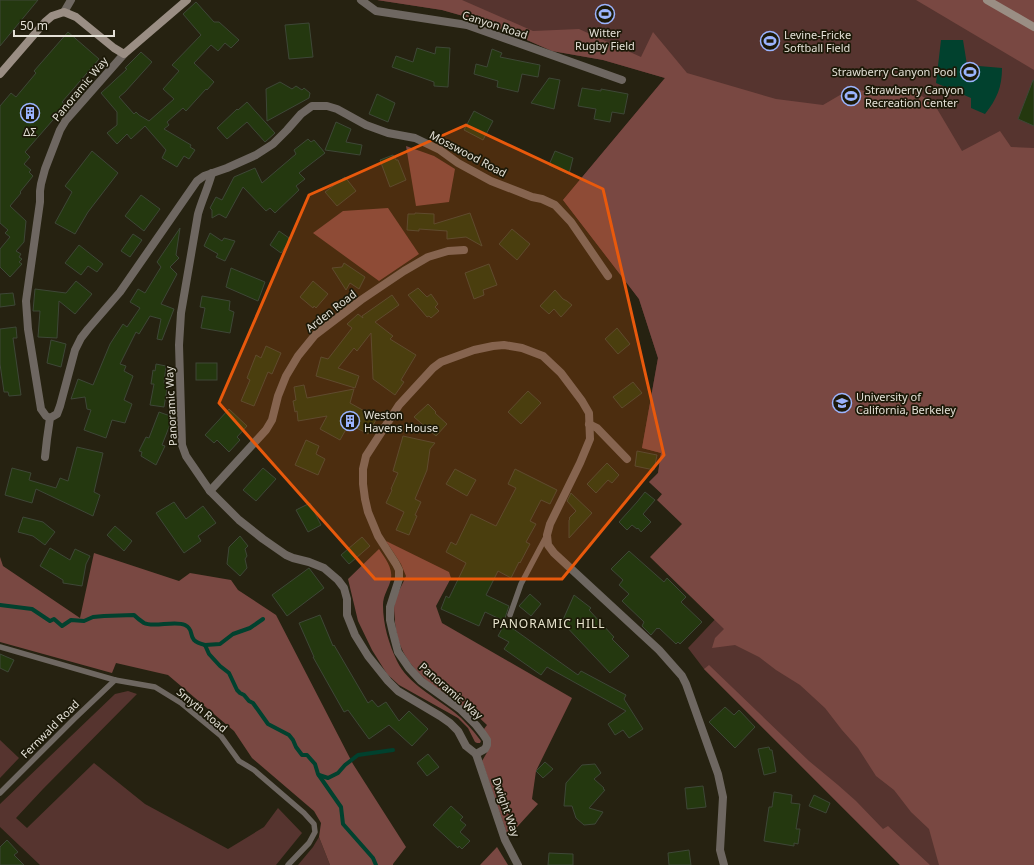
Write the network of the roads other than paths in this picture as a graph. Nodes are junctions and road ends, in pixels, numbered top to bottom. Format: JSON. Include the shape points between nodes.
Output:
{"nodes":[{"id":1,"x":71,"y":0,"type":"edge"},
{"id":2,"x":187,"y":0,"type":"edge"},
{"id":3,"x":361,"y":0,"type":"edge"},
{"id":4,"x":988,"y":0,"type":"edge"},
{"id":5,"x":64,"y":12,"type":"junction"},
{"id":6,"x":1034,"y":26,"type":"edge"},
{"id":7,"x":124,"y":54,"type":"junction"},
{"id":8,"x":0,"y":74,"type":"edge"},
{"id":9,"x":622,"y":80,"type":"dead end"},
{"id":10,"x":212,"y":174,"type":"junction"},
{"id":11,"x":464,"y":250,"type":"dead end"},
{"id":12,"x":608,"y":276,"type":"dead end"},
{"id":13,"x":50,"y":418,"type":"junction"},
{"id":14,"x":589,"y":424,"type":"junction"},
{"id":15,"x":46,"y":457,"type":"dead end"},
{"id":16,"x":627,"y":459,"type":"dead end"},
{"id":17,"x":210,"y":491,"type":"junction"},
{"id":18,"x":547,"y":535,"type":"junction"},
{"id":19,"x":510,"y":615,"type":"dead end"},
{"id":20,"x":0,"y":646,"type":"edge"},
{"id":21,"x":115,"y":680,"type":"junction"},
{"id":22,"x":476,"y":754,"type":"junction"},
{"id":23,"x":0,"y":793,"type":"edge"},
{"id":24,"x":288,"y":865,"type":"edge"},
{"id":25,"x":518,"y":865,"type":"edge"},
{"id":26,"x":724,"y":865,"type":"edge"}],
"edges":[{"from":1,"to":5,"type":"street"},
{"from":2,"to":7,"type":"street"},
{"from":3,"to":9,"type":"street","name":"Canyon Road","via":[[376,11],[467,25]]},
{"from":4,"to":6,"type":"street"},
{"from":5,"to":7,"type":"street"},
{"from":5,"to":8,"type":"street","via":[[52,16],[45,22]]},
{"from":7,"to":13,"type":"street","name":"Panoramic Way","via":[[66,120],[41,184],[26,301],[41,409]]},
{"from":10,"to":12,"type":"street","name":"Mosswood Road","via":[[256,155],[273,144],[312,106],[327,106],[388,133],[415,138],[491,180],[555,205],[571,222]]},
{"from":10,"to":13,"type":"street","via":[[197,181],[120,292],[81,338],[75,350],[57,414]]},
{"from":10,"to":17,"type":"street","name":"Panoramic Way","via":[[198,214],[181,313],[179,345],[182,445],[186,456]]},
{"from":11,"to":17,"type":"street","name":"Arden Road","via":[[448,251],[428,257],[361,300],[315,335],[286,376],[272,420],[266,430]]},
{"from":13,"to":15,"type":"street"},
{"from":14,"to":16,"type":"street","via":[[597,428]]},
{"from":14,"to":18,"type":"street","name":"Panoramic Way","via":[[590,439]]},
{"from":14,"to":22,"type":"street","name":"Panoramic Way","via":[[588,413],[582,401],[549,361],[522,348],[492,346],[467,352],[441,362],[433,368],[399,405],[366,456],[363,484],[368,512],[378,536],[399,570],[399,579],[390,607],[392,633],[398,652],[421,681],[460,709],[483,734],[487,745]]},
{"from":17,"to":22,"type":"street","name":"Panoramic Way","via":[[238,520],[280,551],[324,568],[338,580],[347,599],[347,615],[373,663],[398,691],[450,723],[466,746]]},
{"from":18,"to":19,"type":"lane","via":[[521,584]]},
{"from":18,"to":26,"type":"street","via":[[548,545],[554,553],[659,650],[682,676],[718,774],[723,797],[720,850]]},
{"from":20,"to":21,"type":"lane","name":"Smyth Road"},
{"from":21,"to":23,"type":"lane","name":"Fernwald Road"},
{"from":21,"to":24,"type":"lane","name":"Smyth Road","via":[[155,687],[181,703],[221,736],[239,761],[254,770],[304,813],[314,824],[315,832]]},
{"from":22,"to":25,"type":"street","name":"Dwight Way","via":[[505,840]]}]}
